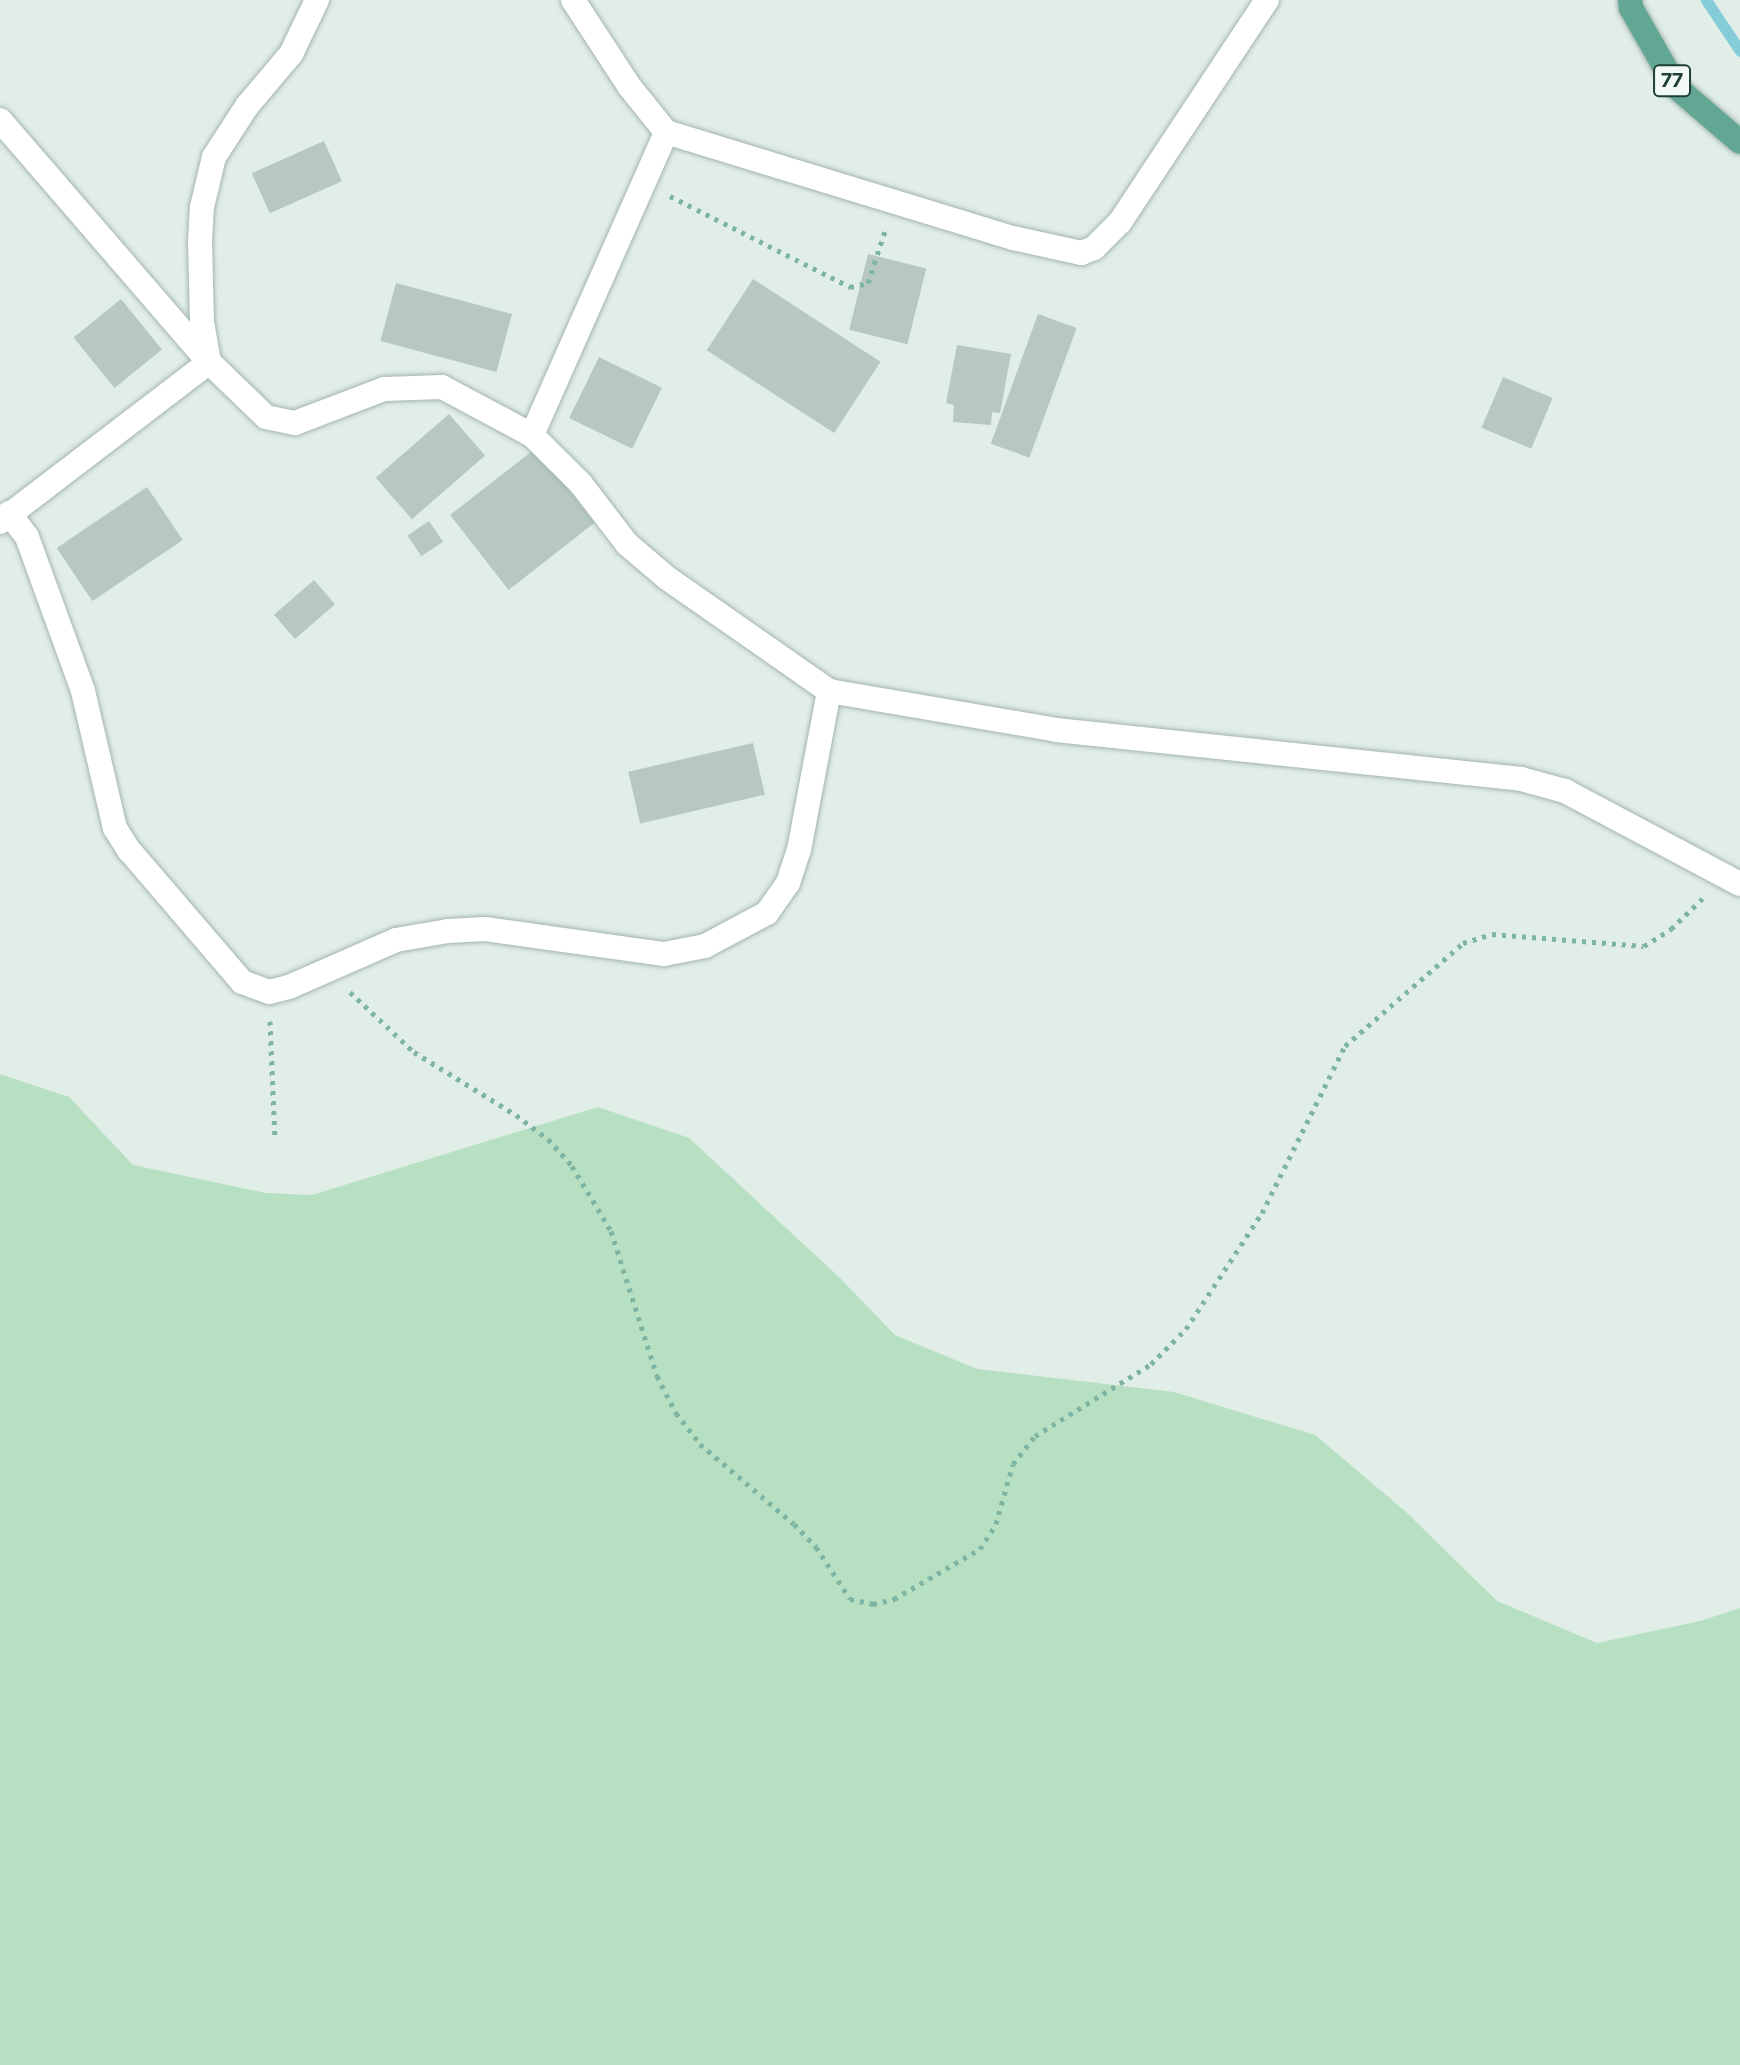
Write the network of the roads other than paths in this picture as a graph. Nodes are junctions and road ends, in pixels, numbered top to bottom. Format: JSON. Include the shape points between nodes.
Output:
{"nodes":[{"id":1,"x":317,"y":0,"type":"edge"},
{"id":2,"x":573,"y":0,"type":"edge"},
{"id":3,"x":1267,"y":0,"type":"edge"},
{"id":4,"x":1630,"y":0,"type":"edge"},
{"id":5,"x":0,"y":120,"type":"edge"},
{"id":6,"x":666,"y":132,"type":"junction"},
{"id":7,"x":1740,"y":142,"type":"edge"},
{"id":8,"x":209,"y":362,"type":"junction"},
{"id":9,"x":532,"y":435,"type":"junction"},
{"id":10,"x":5,"y":518,"type":"edge"},
{"id":11,"x":829,"y":691,"type":"junction"},
{"id":12,"x":1732,"y":881,"type":"edge"}],
"edges":[{"from":1,"to":8,"type":"street","via":[[291,54],[247,106],[214,157],[200,242]]},
{"from":2,"to":6,"type":"street"},
{"from":3,"to":6,"type":"street","via":[[1120,222],[1094,248],[1081,253],[1013,238]]},
{"from":4,"to":7,"type":"main road","number":"77","via":[[1676,87]]},
{"from":5,"to":8,"type":"street"},
{"from":6,"to":9,"type":"street"},
{"from":8,"to":9,"type":"street","via":[[266,417],[295,423],[384,389],[442,387]]},
{"from":8,"to":10,"type":"street"},
{"from":9,"to":11,"type":"street","via":[[581,484],[627,544]]},
{"from":10,"to":11,"type":"street","via":[[27,537],[83,691],[115,828],[242,982],[269,992],[396,940],[448,931],[485,929],[664,954],[705,946],[767,913],[788,883],[799,850]]},
{"from":11,"to":12,"type":"street","via":[[1056,730],[1521,779],[1565,791]]}]}
